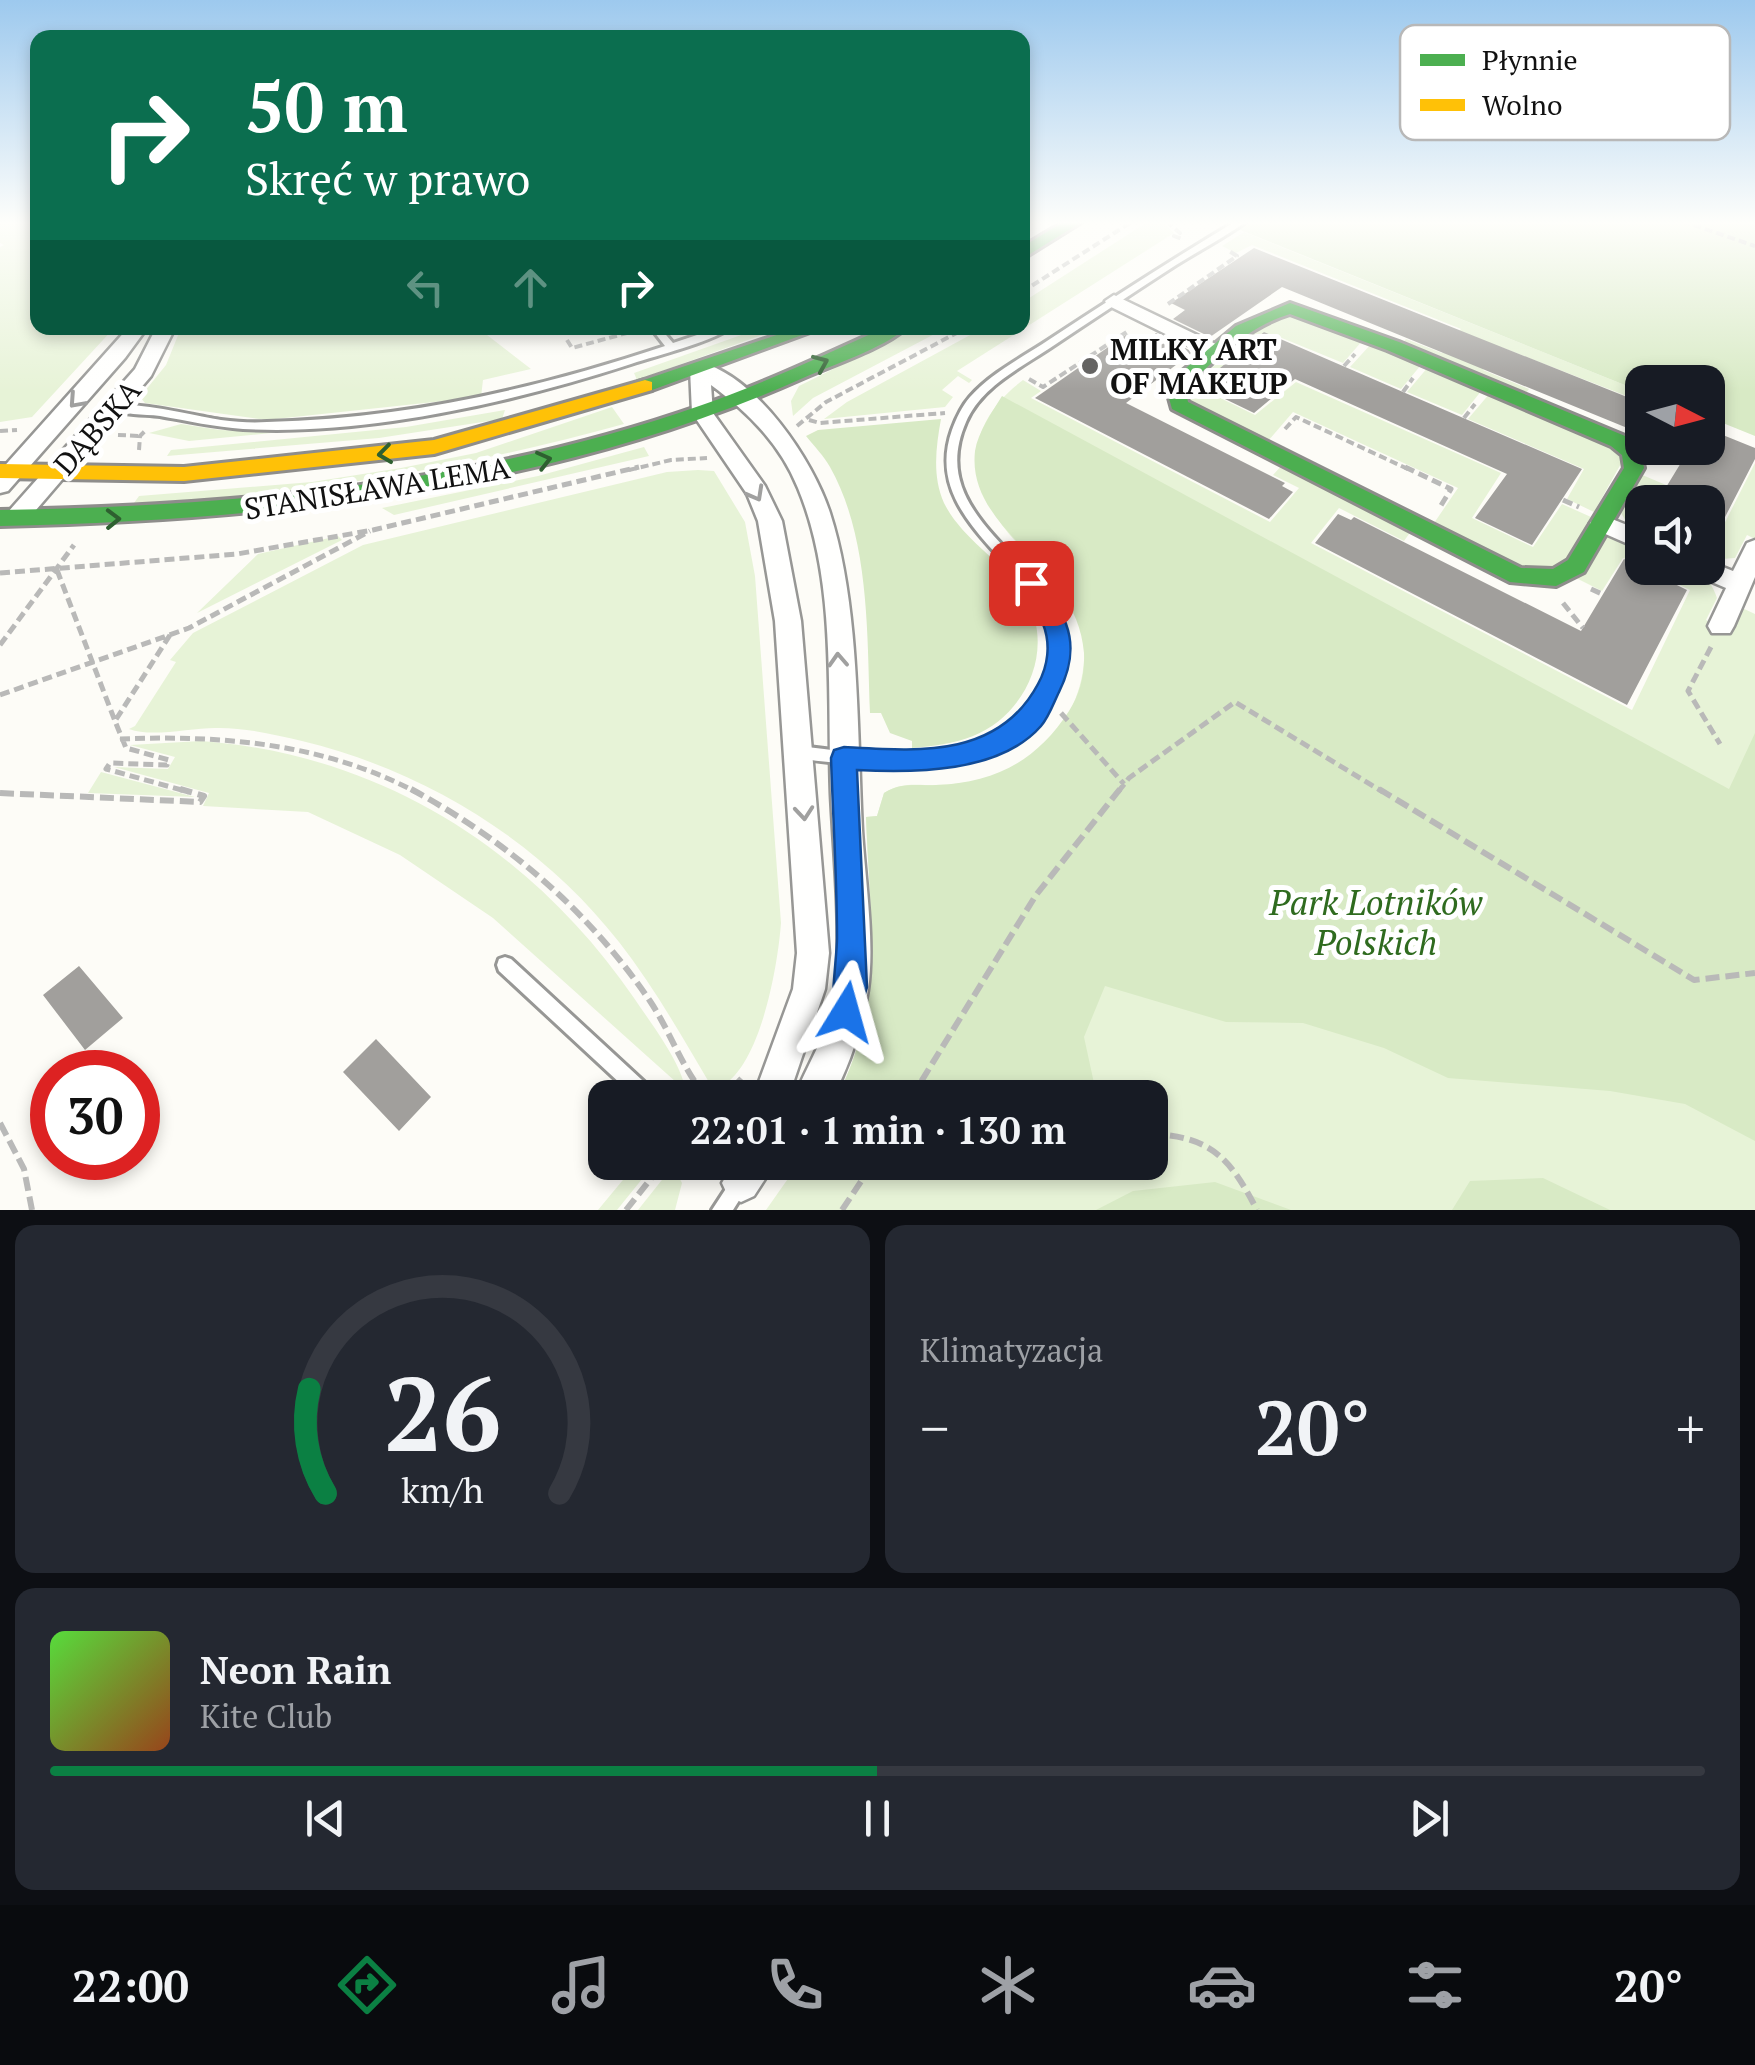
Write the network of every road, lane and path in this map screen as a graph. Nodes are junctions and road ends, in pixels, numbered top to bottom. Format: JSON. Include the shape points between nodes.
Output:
{"nodes":[{"id":1,"x":1152,"y":277,"type":"edge"},
{"id":2,"x":1204,"y":277,"type":"edge"},
{"id":3,"x":1114,"y":301,"type":"junction"},
{"id":4,"x":1166,"y":326,"type":"junction"},
{"id":5,"x":131,"y":335,"type":"edge"},
{"id":6,"x":162,"y":335,"type":"edge"},
{"id":7,"x":620,"y":335,"type":"edge"},
{"id":8,"x":661,"y":335,"type":"edge"},
{"id":9,"x":707,"y":335,"type":"edge"},
{"id":10,"x":792,"y":335,"type":"edge"},
{"id":11,"x":880,"y":335,"type":"edge"},
{"id":12,"x":953,"y":335,"type":"edge"},
{"id":13,"x":566,"y":340,"type":"dead end"},
{"id":14,"x":671,"y":348,"type":"junction"},
{"id":15,"x":1217,"y":352,"type":"junction"},
{"id":16,"x":700,"y":368,"type":"junction"},
{"id":17,"x":1024,"y":376,"type":"dead end"},
{"id":18,"x":744,"y":396,"type":"junction"},
{"id":19,"x":114,"y":408,"type":"junction"},
{"id":20,"x":702,"y":412,"type":"junction"},
{"id":21,"x":947,"y":412,"type":"dead end"},
{"id":22,"x":808,"y":420,"type":"junction"},
{"id":23,"x":800,"y":425,"type":"dead end"},
{"id":24,"x":1265,"y":450,"type":"junction"},
{"id":25,"x":714,"y":458,"type":"dead end"},
{"id":26,"x":57,"y":473,"type":"junction"},
{"id":27,"x":4,"y":476,"type":"edge"},
{"id":28,"x":8,"y":518,"type":"edge"},
{"id":29,"x":1602,"y":523,"type":"junction"},
{"id":30,"x":372,"y":530,"type":"junction"},
{"id":31,"x":1424,"y":530,"type":"junction"},
{"id":32,"x":1625,"y":533,"type":"edge"},
{"id":33,"x":0,"y":536,"type":"edge"},
{"id":34,"x":80,"y":536,"type":"dead end"},
{"id":35,"x":1755,"y":550,"type":"edge"},
{"id":36,"x":58,"y":566,"type":"junction"},
{"id":37,"x":0,"y":572,"type":"edge"},
{"id":38,"x":1725,"y":578,"type":"edge"},
{"id":39,"x":1740,"y":584,"type":"junction"},
{"id":40,"x":1721,"y":626,"type":"joint"},
{"id":41,"x":170,"y":635,"type":"junction"},
{"id":42,"x":0,"y":645,"type":"edge"},
{"id":43,"x":92,"y":662,"type":"junction"},
{"id":44,"x":0,"y":695,"type":"edge"},
{"id":45,"x":1061,"y":713,"type":"dead end"},
{"id":46,"x":114,"y":721,"type":"junction"},
{"id":47,"x":120,"y":739,"type":"junction"},
{"id":48,"x":1720,"y":744,"type":"dead end"},
{"id":49,"x":799,"y":752,"type":"junction"},
{"id":50,"x":844,"y":758,"type":"junction"},
{"id":51,"x":1124,"y":784,"type":"junction"},
{"id":52,"x":0,"y":792,"type":"edge"},
{"id":53,"x":504,"y":965,"type":"dead end"},
{"id":54,"x":1755,"y":973,"type":"edge"},
{"id":55,"x":748,"y":1070,"type":"dead end"},
{"id":56,"x":629,"y":1080,"type":"edge"},
{"id":57,"x":694,"y":1080,"type":"edge"},
{"id":58,"x":739,"y":1080,"type":"edge"},
{"id":59,"x":776,"y":1080,"type":"edge"},
{"id":60,"x":823,"y":1080,"type":"edge"},
{"id":61,"x":922,"y":1080,"type":"edge"},
{"id":62,"x":0,"y":1123,"type":"edge"},
{"id":63,"x":1168,"y":1134,"type":"edge"},
{"id":64,"x":650,"y":1180,"type":"edge"},
{"id":65,"x":862,"y":1180,"type":"edge"},
{"id":66,"x":32,"y":1210,"type":"edge"},
{"id":67,"x":626,"y":1210,"type":"edge"},
{"id":68,"x":842,"y":1210,"type":"edge"},
{"id":69,"x":1257,"y":1210,"type":"edge"}],
"edges":[{"from":1,"to":3,"type":"lane"},
{"from":2,"to":4,"type":"path","via":[[1167,303],[1184,312]]},
{"from":3,"to":4,"type":"street"},
{"from":3,"to":50,"type":"lane","via":[[973,399],[952,454],[962,506],[1031,583],[1055,624],[1058,660],[1048,695],[1013,735],[962,756]]},
{"from":4,"to":15,"type":"street"},
{"from":4,"to":17,"type":"path","via":[[1146,340],[1127,330],[1043,388]]},
{"from":5,"to":27,"type":"street","name":"DĄBSKA","one_way":true},
{"from":6,"to":19,"type":"street","name":"DĄBSKA","via":[[144,372]]},
{"from":7,"to":13,"type":"path","via":[[572,348]]},
{"from":8,"to":14,"type":"lane"},
{"from":9,"to":14,"type":"lane"},
{"from":10,"to":16,"type":"main road","name":"STANISŁAWA LEMA"},
{"from":18,"to":11,"type":"main road","name":"STANISŁAWA LEMA","one_way":true},
{"from":12,"to":22,"type":"path","via":[[826,402]]},
{"from":14,"to":19,"type":"lane","via":[[510,396],[411,413],[257,426]]},
{"from":15,"to":24,"type":"main road","via":[[1175,388],[1179,405]]},
{"from":15,"to":29,"type":"main road","via":[[1276,310],[1306,311],[1586,426],[1618,441],[1634,460]]},
{"from":16,"to":18,"type":"street"},
{"from":16,"to":20,"type":"street"},
{"from":16,"to":26,"type":"main road","name":"STANISŁAWA LEMA","one_way":true,"via":[[434,446],[184,474]]},
{"from":18,"to":20,"type":"main road","name":"STANISŁAWA LEMA"},
{"from":50,"to":18,"type":"street","one_way":true,"via":[[838,647],[817,507],[777,434]]},
{"from":19,"to":26,"type":"street","name":"DĄBSKA"},
{"from":28,"to":20,"type":"main road","name":"STANISŁAWA LEMA","one_way":true,"via":[[204,515],[415,488],[576,452]]},
{"from":20,"to":49,"type":"street","one_way":true,"via":[[756,492],[777,543]]},
{"from":21,"to":22,"type":"path"},
{"from":22,"to":23,"type":"path"},
{"from":24,"to":31,"type":"main road"},
{"from":24,"to":31,"type":"path","via":[[1296,417],[1451,490]]},
{"from":25,"to":30,"type":"path","via":[[671,460]]},
{"from":26,"to":27,"type":"main road","name":"STANISŁAWA LEMA"},
{"from":26,"to":28,"type":"street","name":"DĄBSKA"},
{"from":28,"to":33,"type":"lane"},
{"from":29,"to":31,"type":"main road","via":[[1564,578],[1542,580],[1518,576]]},
{"from":29,"to":32,"type":"street"},
{"from":30,"to":36,"type":"path","via":[[191,560]]},
{"from":30,"to":41,"type":"path"},
{"from":34,"to":36,"type":"path"},
{"from":35,"to":39,"type":"street"},
{"from":36,"to":37,"type":"path"},
{"from":36,"to":42,"type":"path"},
{"from":36,"to":43,"type":"path"},
{"from":38,"to":39,"type":"street"},
{"from":39,"to":40,"type":"street"},
{"from":40,"to":48,"type":"path","via":[[1688,691]]},
{"from":41,"to":43,"type":"path"},
{"from":41,"to":46,"type":"path"},
{"from":43,"to":44,"type":"path"},
{"from":43,"to":46,"type":"path"},
{"from":45,"to":51,"type":"path"},
{"from":46,"to":47,"type":"path"},
{"from":47,"to":52,"type":"path","via":[[126,748],[170,760],[110,763],[106,769],[204,796],[200,802]]},
{"from":47,"to":57,"type":"path","via":[[218,735],[276,743],[387,777],[451,810],[528,864],[590,923],[656,1012]]},
{"from":49,"to":50,"type":"lane"},
{"from":49,"to":59,"type":"street","one_way":true,"via":[[812,953],[809,989]]},
{"from":50,"to":60,"type":"street","via":[[852,987]]},
{"from":51,"to":54,"type":"path","via":[[1235,702],[1694,980]]},
{"from":51,"to":61,"type":"path","via":[[1036,895]]},
{"from":53,"to":56,"type":"lane"},
{"from":55,"to":58,"type":"path"},
{"from":62,"to":66,"type":"path","via":[[24,1168]]},
{"from":63,"to":69,"type":"path","via":[[1222,1152]]},
{"from":64,"to":67,"type":"path"},
{"from":65,"to":68,"type":"path"}]}
